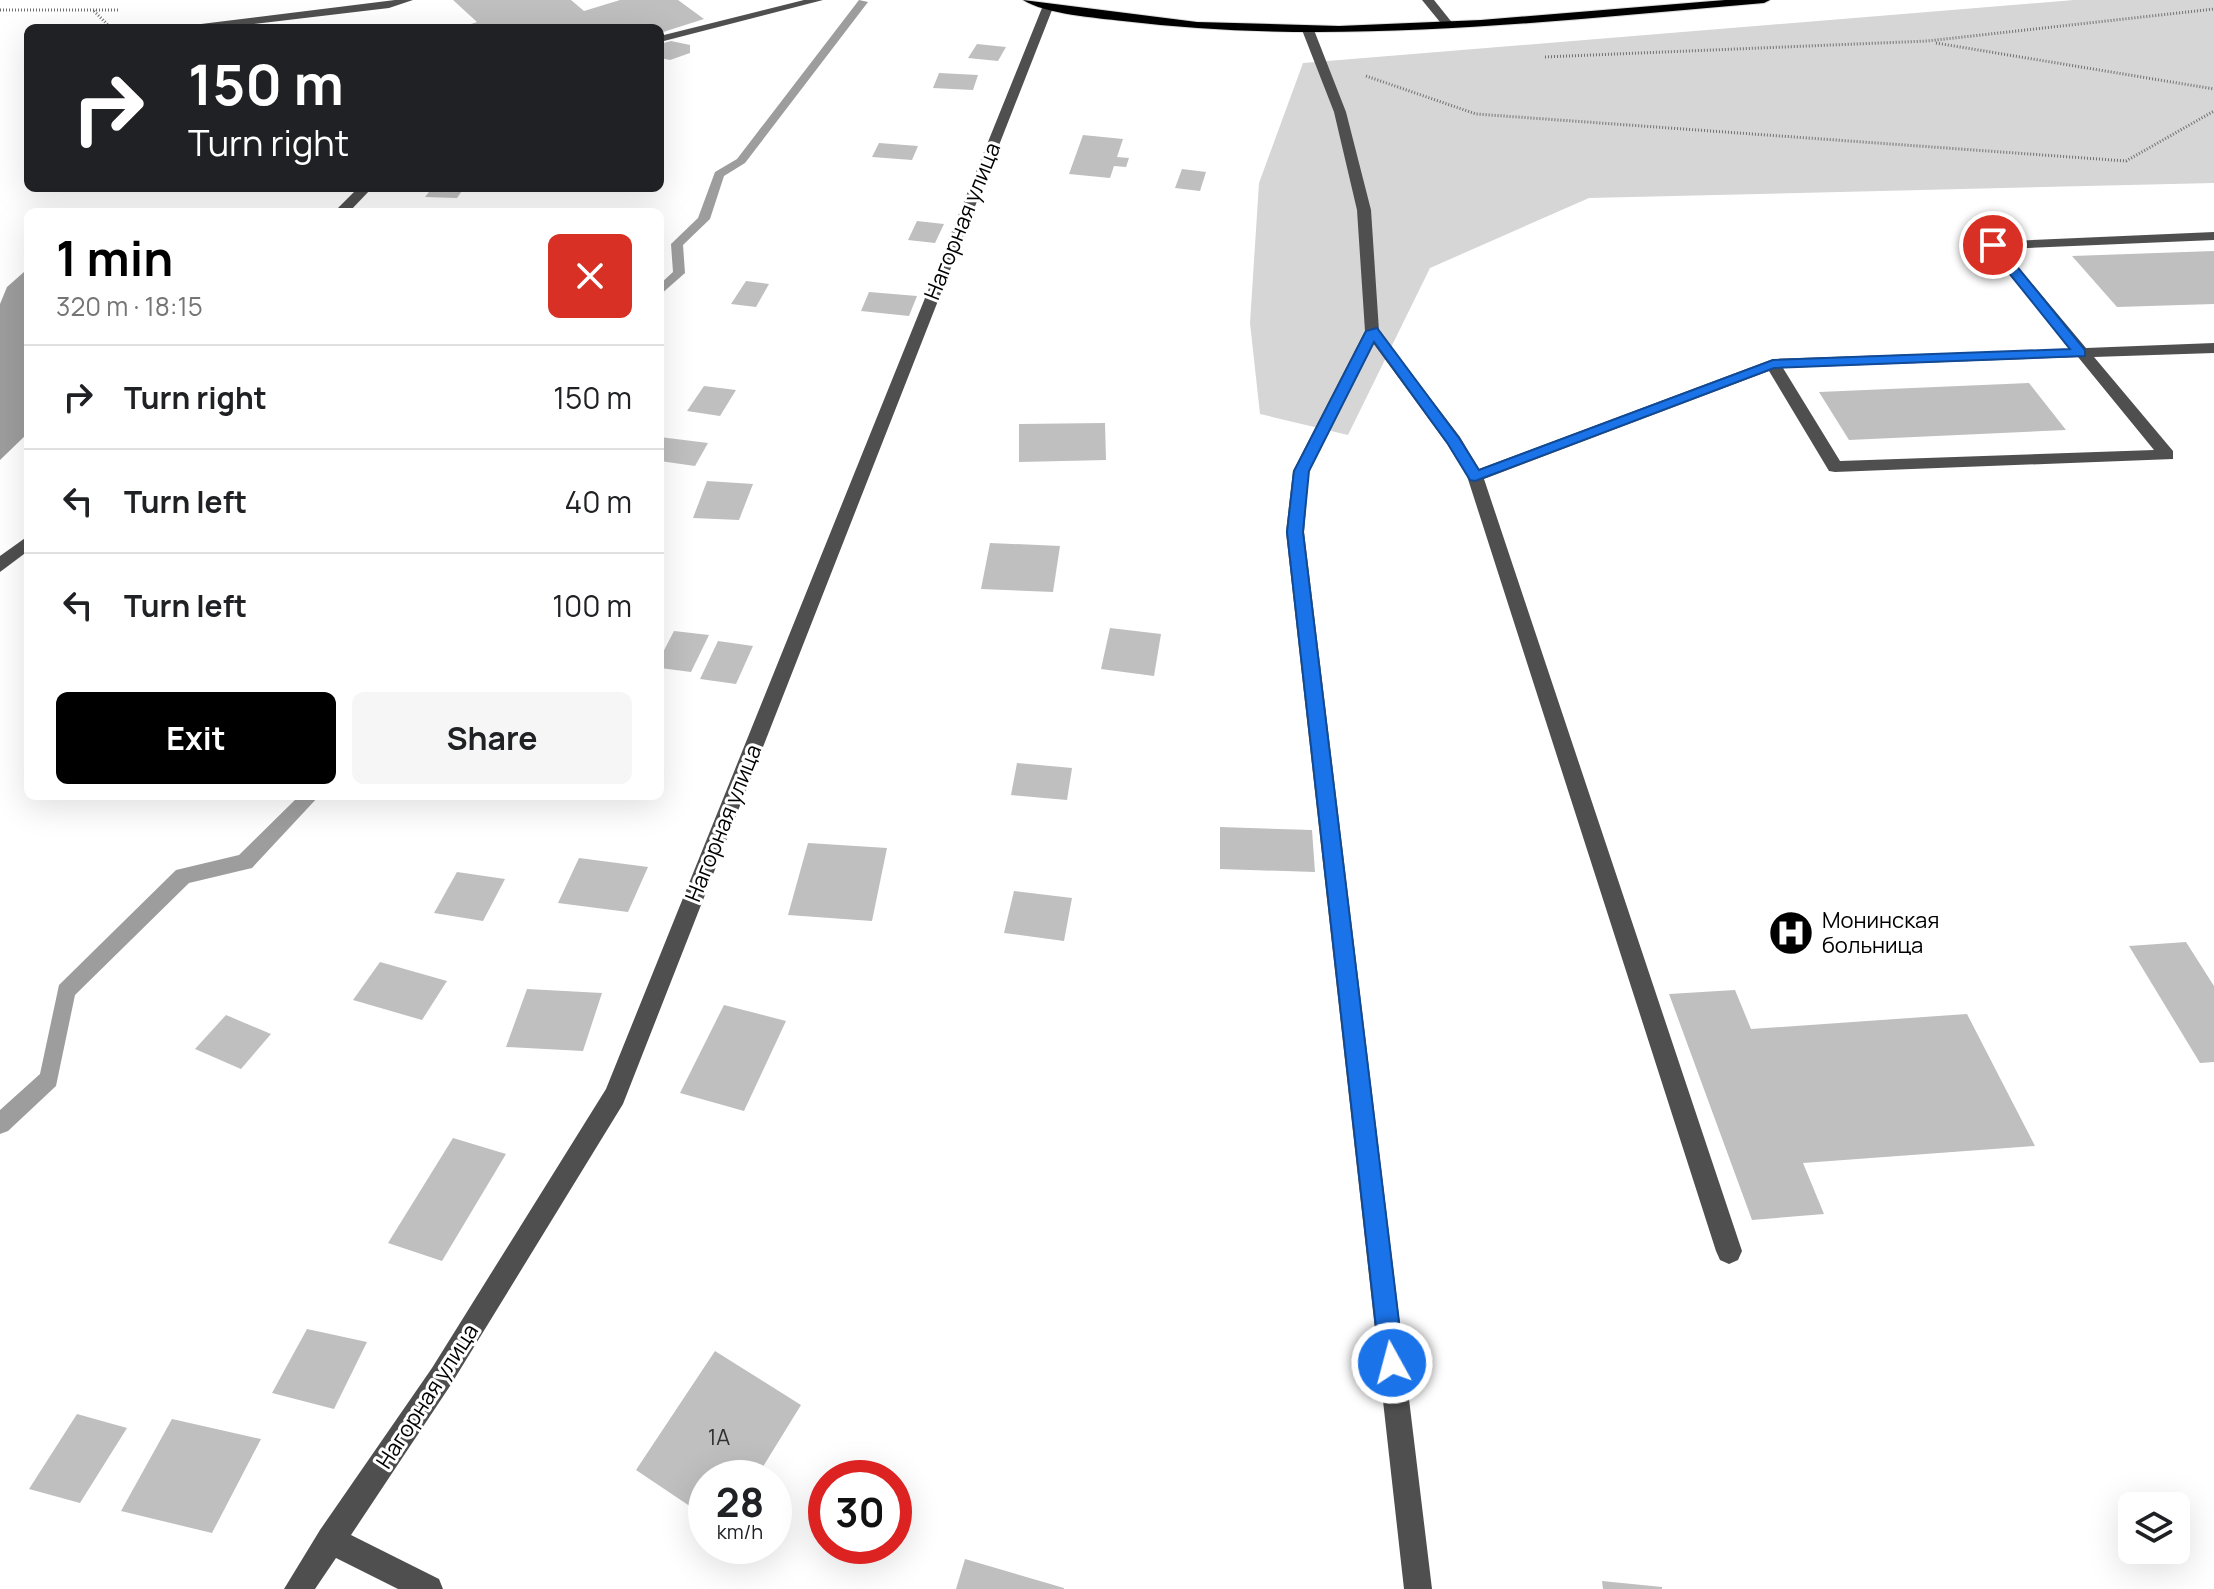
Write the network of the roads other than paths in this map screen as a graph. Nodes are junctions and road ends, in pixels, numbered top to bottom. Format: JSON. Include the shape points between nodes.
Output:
{"nodes":[{"id":1,"x":407,"y":0,"type":"edge"},
{"id":2,"x":817,"y":0,"type":"edge"},
{"id":3,"x":1428,"y":0,"type":"edge"},
{"id":4,"x":1764,"y":0,"type":"edge"},
{"id":5,"x":1038,"y":3,"type":"edge"},
{"id":6,"x":227,"y":24,"type":"edge"},
{"id":7,"x":1448,"y":25,"type":"junction"},
{"id":8,"x":1308,"y":30,"type":"junction"},
{"id":9,"x":664,"y":38,"type":"edge"},
{"id":10,"x":361,"y":192,"type":"edge"},
{"id":11,"x":345,"y":208,"type":"edge"},
{"id":12,"x":2214,"y":236,"type":"edge"},
{"id":13,"x":1372,"y":331,"type":"junction"},
{"id":14,"x":2214,"y":348,"type":"edge"},
{"id":15,"x":2080,"y":353,"type":"junction"},
{"id":16,"x":1773,"y":364,"type":"junction"},
{"id":17,"x":1475,"y":476,"type":"junction"},
{"id":18,"x":24,"y":545,"type":"edge"},
{"id":19,"x":0,"y":566,"type":"edge"},
{"id":20,"x":1729,"y":1251,"type":"dead end"},
{"id":21,"x":330,"y":1540,"type":"junction"},
{"id":22,"x":298,"y":1589,"type":"edge"},
{"id":23,"x":429,"y":1589,"type":"edge"},
{"id":24,"x":1418,"y":1589,"type":"edge"}],
"edges":[{"from":1,"to":6,"type":"street"},
{"from":2,"to":9,"type":"street"},
{"from":3,"to":7,"type":"street"},
{"from":4,"to":7,"type":"main road"},
{"from":5,"to":8,"type":"main road","via":[[1169,23]]},
{"from":5,"to":21,"type":"street","name":"Нагорная улица","via":[[615,1096],[441,1377]]},
{"from":7,"to":8,"type":"main road"},
{"from":8,"to":13,"type":"street","via":[[1340,112],[1364,210]]},
{"from":10,"to":11,"type":"street"},
{"from":12,"to":15,"type":"street","via":[[1993,245]]},
{"from":13,"to":17,"type":"street"},
{"from":13,"to":24,"type":"street","via":[[1301,471],[1295,532]]},
{"from":14,"to":15,"type":"street"},
{"from":15,"to":16,"type":"street"},
{"from":15,"to":16,"type":"street","via":[[2167,455],[1835,467]]},
{"from":16,"to":17,"type":"street"},
{"from":17,"to":20,"type":"street"},
{"from":18,"to":19,"type":"street"},
{"from":21,"to":22,"type":"street","name":"Нагорная улица"},
{"from":21,"to":23,"type":"street"}]}
